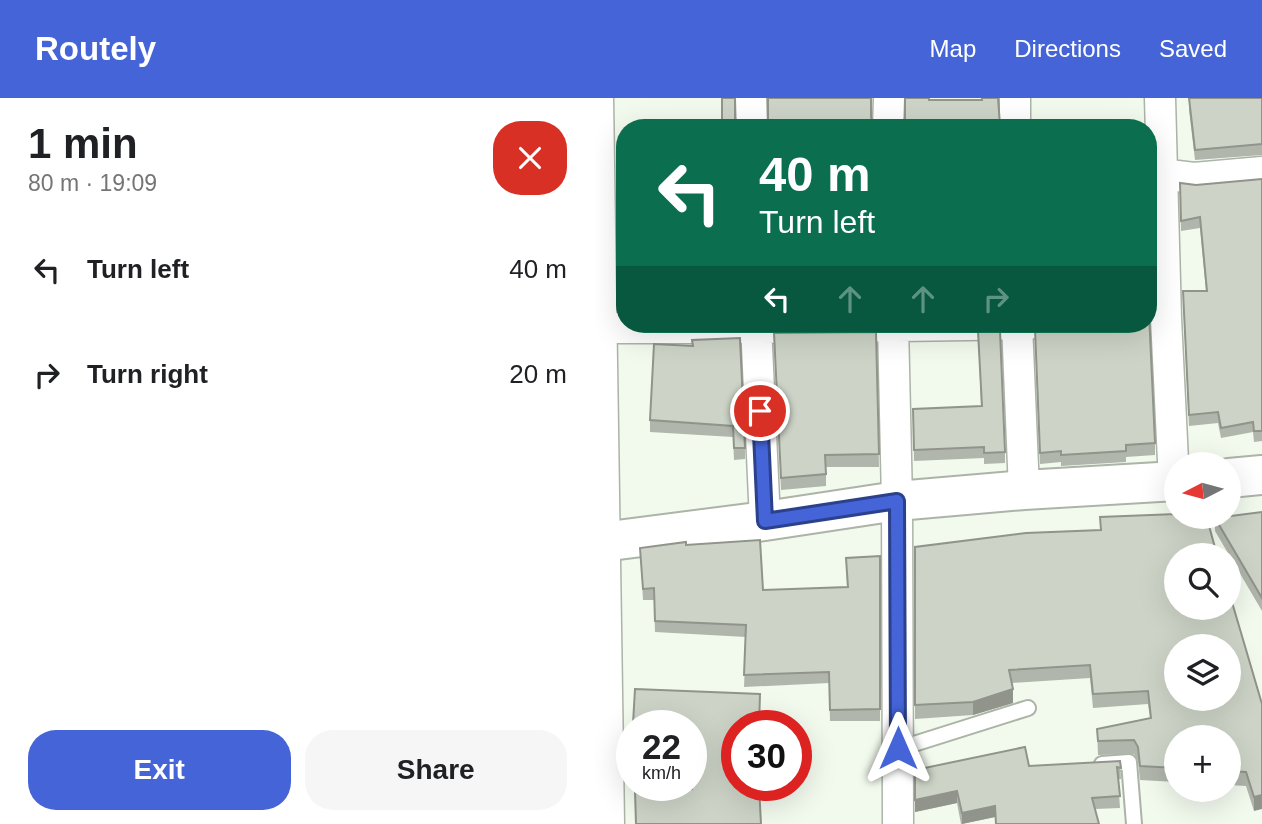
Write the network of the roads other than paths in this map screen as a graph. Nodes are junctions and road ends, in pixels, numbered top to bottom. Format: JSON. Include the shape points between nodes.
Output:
{"nodes":[{"id":1,"x":598,"y":98,"type":"edge"},
{"id":2,"x":751,"y":98,"type":"edge"},
{"id":3,"x":889,"y":98,"type":"edge"},
{"id":4,"x":1015,"y":98,"type":"edge"},
{"id":5,"x":1160,"y":98,"type":"edge"},
{"id":6,"x":752,"y":119,"type":"edge"},
{"id":7,"x":888,"y":119,"type":"edge"},
{"id":8,"x":1015,"y":119,"type":"edge"},
{"id":9,"x":1157,"y":144,"type":"edge"},
{"id":10,"x":1262,"y":172,"type":"edge"},
{"id":11,"x":1157,"y":174,"type":"edge"},
{"id":12,"x":607,"y":192,"type":"edge"},
{"id":13,"x":1157,"y":318,"type":"edge"},
{"id":14,"x":598,"y":328,"type":"edge"},
{"id":15,"x":616,"y":328,"type":"edge"},
{"id":16,"x":756,"y":333,"type":"edge"},
{"id":17,"x":893,"y":333,"type":"edge"},
{"id":18,"x":1017,"y":333,"type":"edge"},
{"id":19,"x":1172,"y":452,"type":"edge"},
{"id":20,"x":1262,"y":475,"type":"edge"},
{"id":21,"x":1241,"y":477,"type":"edge"},
{"id":22,"x":1164,"y":482,"type":"edge"},
{"id":23,"x":1024,"y":490,"type":"junction"},
{"id":24,"x":897,"y":501,"type":"junction"},
{"id":25,"x":765,"y":521,"type":"junction"},
{"id":26,"x":600,"y":541,"type":"edge"},
{"id":27,"x":1028,"y":708,"type":"dead end"},
{"id":28,"x":898,"y":748,"type":"junction"},
{"id":29,"x":1090,"y":765,"type":"edge"},
{"id":30,"x":610,"y":824,"type":"edge"},
{"id":31,"x":898,"y":824,"type":"edge"},
{"id":32,"x":1134,"y":824,"type":"edge"}],
"edges":[{"from":1,"to":12,"type":"street"},
{"from":2,"to":6,"type":"street"},
{"from":3,"to":7,"type":"street"},
{"from":4,"to":8,"type":"street"},
{"from":5,"to":9,"type":"street"},
{"from":10,"to":11,"type":"street","via":[[1194,178]]},
{"from":12,"to":14,"type":"street"},
{"from":13,"to":19,"type":"street"},
{"from":14,"to":15,"type":"street"},
{"from":14,"to":26,"type":"street"},
{"from":16,"to":25,"type":"street"},
{"from":17,"to":24,"type":"street"},
{"from":18,"to":23,"type":"street"},
{"from":20,"to":21,"type":"street"},
{"from":22,"to":23,"type":"street"},
{"from":23,"to":24,"type":"street"},
{"from":24,"to":25,"type":"street"},
{"from":24,"to":28,"type":"street"},
{"from":25,"to":26,"type":"street"},
{"from":26,"to":30,"type":"street"},
{"from":27,"to":28,"type":"lane"},
{"from":28,"to":31,"type":"street"},
{"from":29,"to":32,"type":"lane","via":[[1129,762]]}]}
